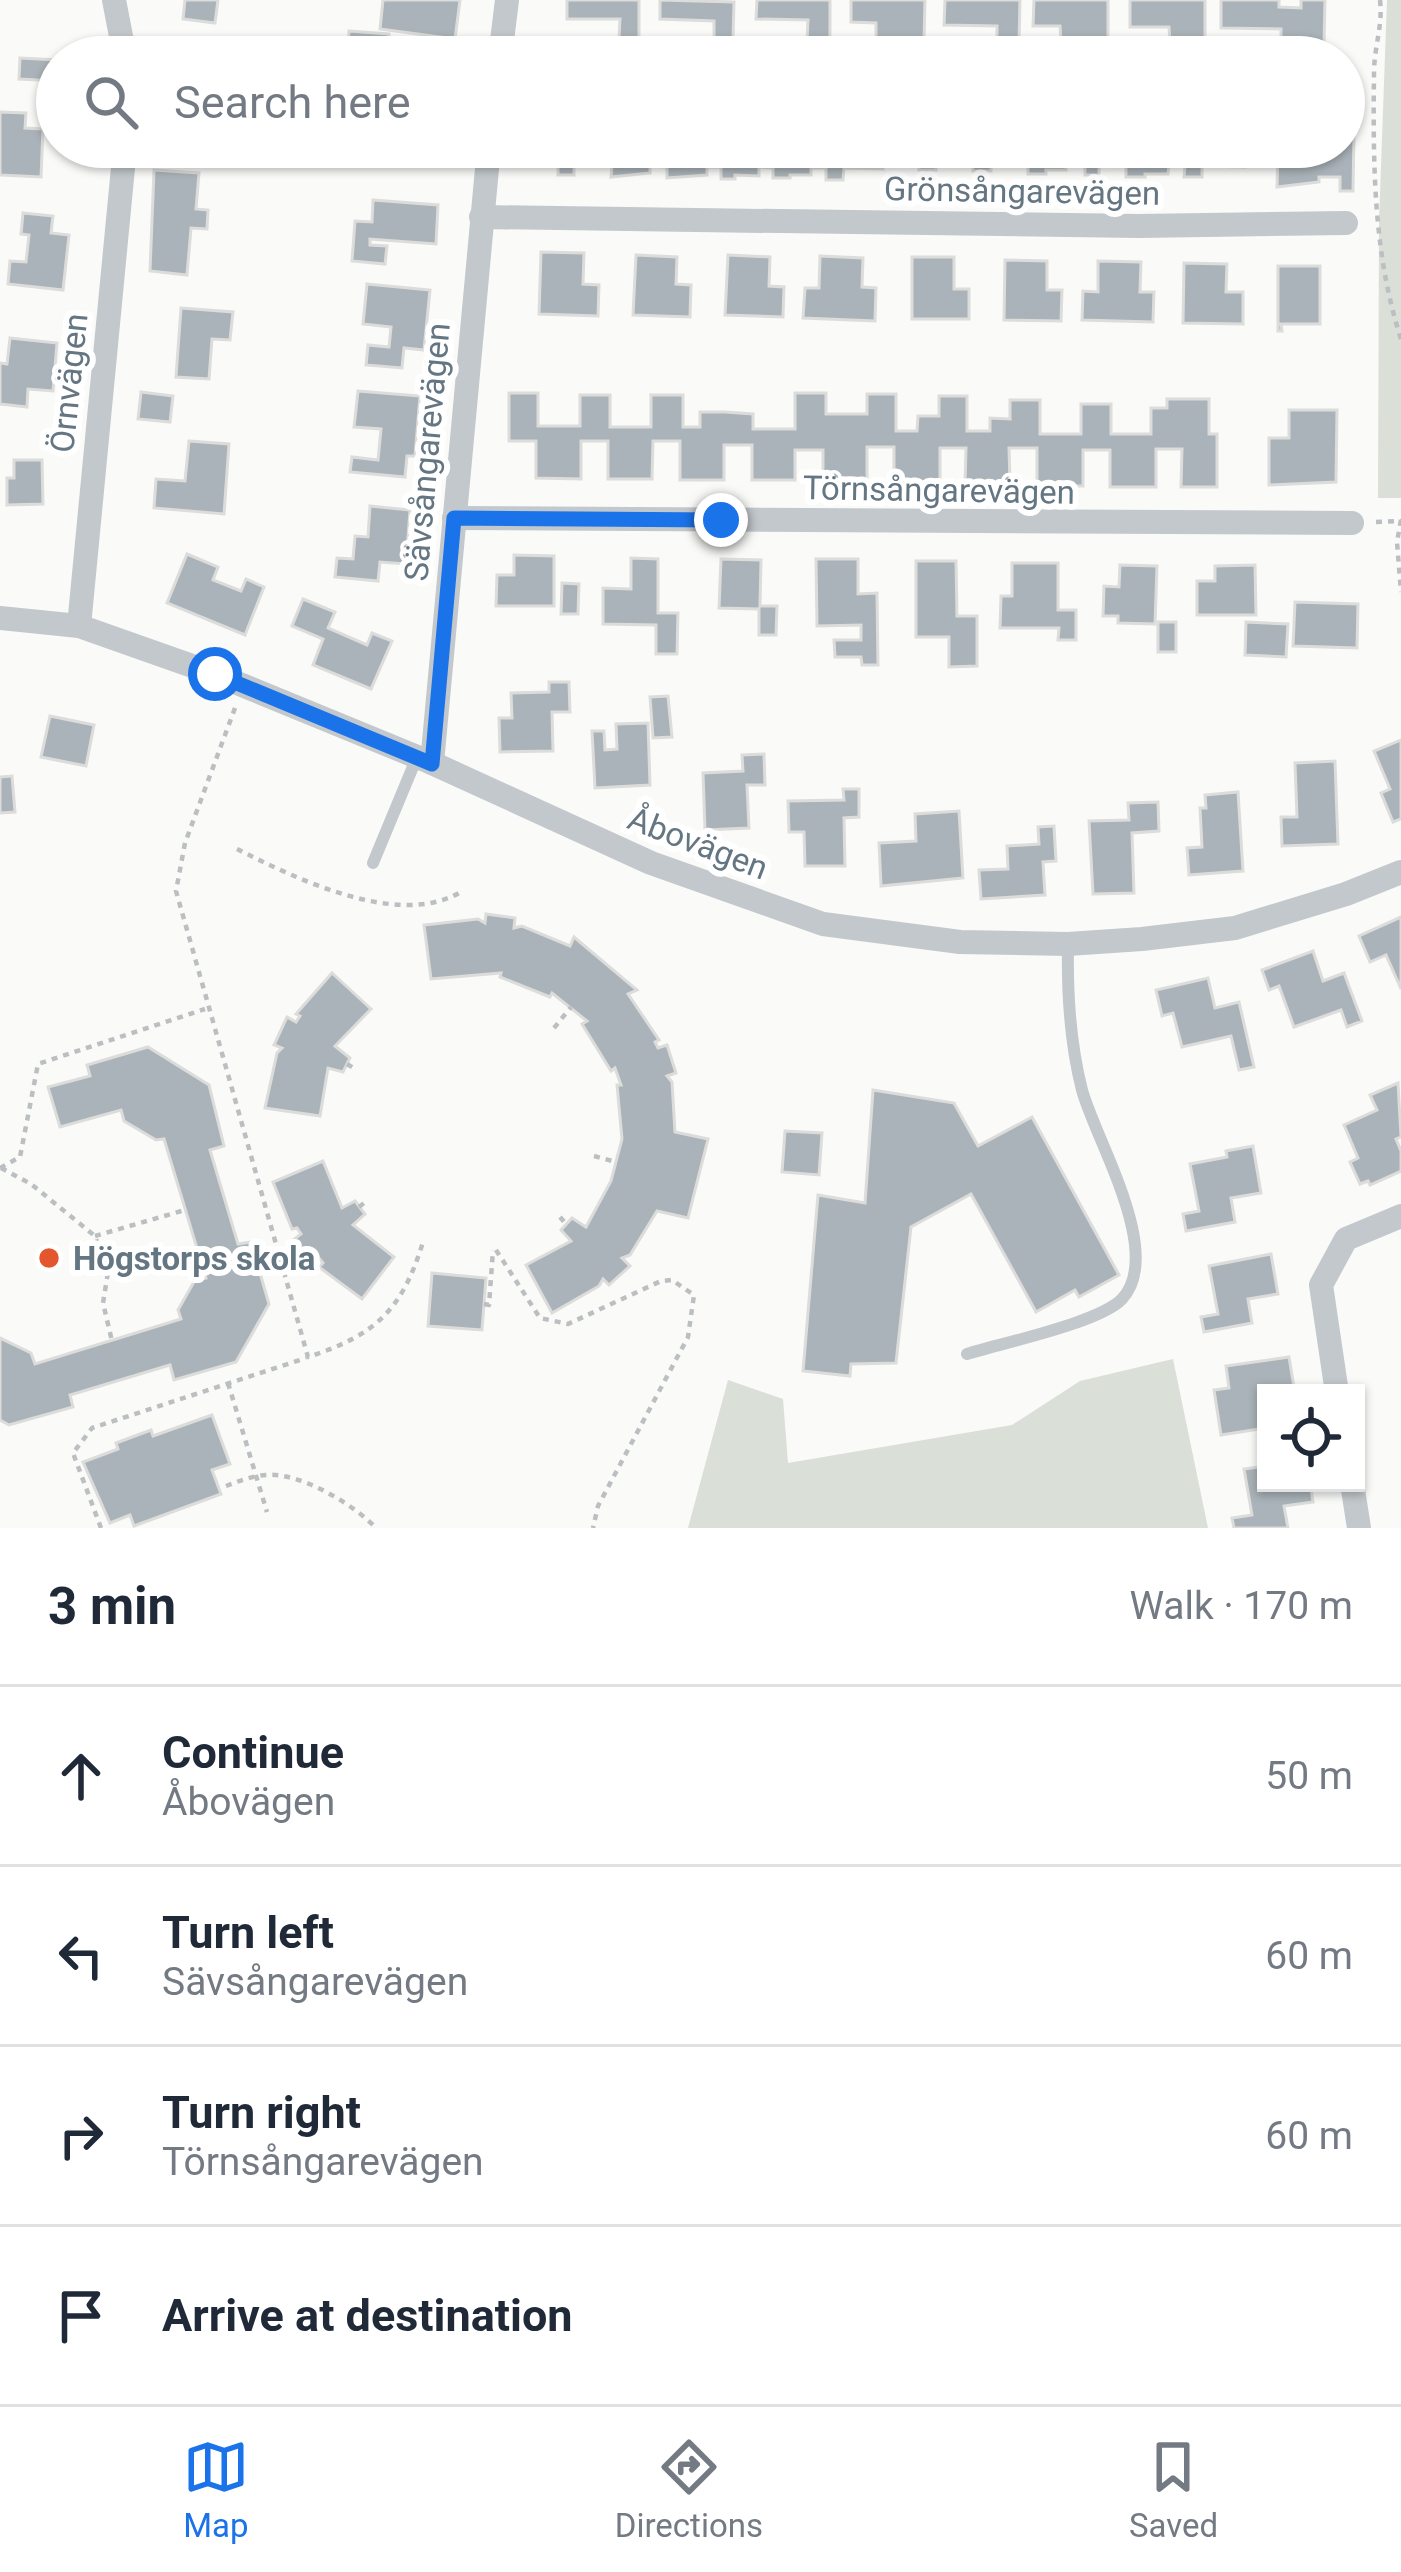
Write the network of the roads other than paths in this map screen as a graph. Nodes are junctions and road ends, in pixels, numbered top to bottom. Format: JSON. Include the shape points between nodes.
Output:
{"nodes":[{"id":1,"x":114,"y":0,"type":"edge"},
{"id":2,"x":507,"y":0,"type":"edge"},
{"id":3,"x":120,"y":36,"type":"edge"},
{"id":4,"x":503,"y":36,"type":"edge"},
{"id":5,"x":123,"y":168,"type":"edge"},
{"id":6,"x":487,"y":168,"type":"edge"},
{"id":7,"x":481,"y":217,"type":"junction"},
{"id":8,"x":1346,"y":224,"type":"dead end"},
{"id":9,"x":454,"y":518,"type":"junction"},
{"id":10,"x":1352,"y":523,"type":"dead end"},
{"id":11,"x":0,"y":618,"type":"edge"},
{"id":12,"x":79,"y":626,"type":"junction"},
{"id":13,"x":424,"y":760,"type":"junction"},
{"id":14,"x":373,"y":863,"type":"dead end"},
{"id":15,"x":1401,"y":872,"type":"edge"},
{"id":16,"x":1068,"y":944,"type":"junction"},
{"id":17,"x":1401,"y":1216,"type":"edge"},
{"id":18,"x":967,"y":1354,"type":"dead end"},
{"id":19,"x":1336,"y":1384,"type":"edge"},
{"id":20,"x":1353,"y":1492,"type":"edge"},
{"id":21,"x":1359,"y":1528,"type":"edge"}],
"edges":[{"from":1,"to":3,"type":"street"},
{"from":2,"to":4,"type":"street"},
{"from":5,"to":12,"type":"street","name":"Örnvägen"},
{"from":6,"to":7,"type":"street","name":"Sävsångarevägen"},
{"from":7,"to":8,"type":"street","name":"Grönsångarevägen"},
{"from":7,"to":9,"type":"street","name":"Sävsångarevägen"},
{"from":9,"to":10,"type":"street","name":"Törnsångarevägen"},
{"from":9,"to":13,"type":"street","name":"Sävsångarevägen"},
{"from":11,"to":12,"type":"street","name":"Åbovägen"},
{"from":12,"to":13,"type":"street","name":"Åbovägen"},
{"from":13,"to":14,"type":"lane"},
{"from":13,"to":16,"type":"street","name":"Åbovägen","via":[[650,862],[823,924],[960,942]]},
{"from":15,"to":16,"type":"street","name":"Åbovägen","via":[[1235,928]]},
{"from":16,"to":18,"type":"lane","via":[[1067,1004],[1083,1093],[1122,1194],[1136,1266],[1123,1298],[1086,1319]]},
{"from":17,"to":19,"type":"street","via":[[1346,1239],[1321,1286]]},
{"from":20,"to":21,"type":"street"}]}
